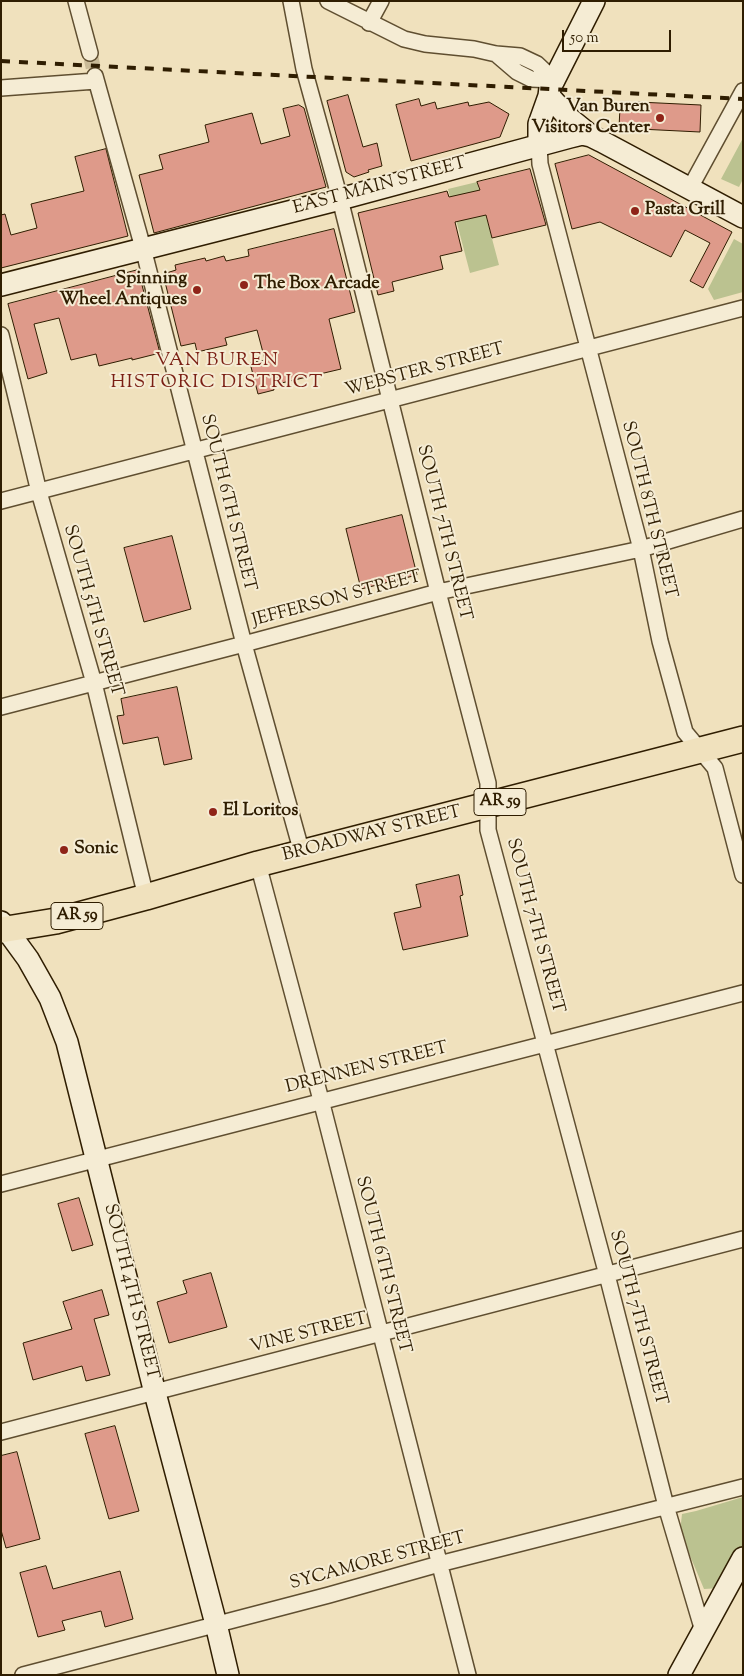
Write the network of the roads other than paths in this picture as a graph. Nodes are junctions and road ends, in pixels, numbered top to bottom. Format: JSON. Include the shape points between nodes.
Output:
{"nodes":[{"id":1,"x":76,"y":1,"type":"edge"},
{"id":2,"x":291,"y":1,"type":"edge"},
{"id":3,"x":328,"y":1,"type":"edge"},
{"id":4,"x":381,"y":1,"type":"edge"},
{"id":5,"x":594,"y":1,"type":"edge"},
{"id":6,"x":370,"y":23,"type":"junction"},
{"id":7,"x":90,"y":53,"type":"tunnel mouth"},
{"id":8,"x":1,"y":88,"type":"edge"},
{"id":9,"x":552,"y":88,"type":"junction"},
{"id":10,"x":743,"y":91,"type":"edge"},
{"id":11,"x":591,"y":136,"type":"junction"},
{"id":12,"x":539,"y":144,"type":"junction"},
{"id":13,"x":690,"y":188,"type":"junction"},
{"id":14,"x":340,"y":199,"type":"junction"},
{"id":15,"x":743,"y":217,"type":"edge"},
{"id":16,"x":143,"y":248,"type":"junction"},
{"id":17,"x":1,"y":285,"type":"edge"},
{"id":18,"x":743,"y":308,"type":"edge"},
{"id":19,"x":1,"y":335,"type":"edge"},
{"id":20,"x":587,"y":348,"type":"junction"},
{"id":21,"x":390,"y":400,"type":"junction"},
{"id":22,"x":195,"y":451,"type":"junction"},
{"id":23,"x":39,"y":492,"type":"junction"},
{"id":24,"x":1,"y":501,"type":"edge"},
{"id":25,"x":743,"y":519,"type":"edge"},
{"id":26,"x":641,"y":549,"type":"junction"},
{"id":27,"x":438,"y":592,"type":"junction"},
{"id":28,"x":244,"y":644,"type":"junction"},
{"id":29,"x":94,"y":683,"type":"junction"},
{"id":30,"x":1,"y":707,"type":"edge"},
{"id":31,"x":743,"y":739,"type":"edge"},
{"id":32,"x":699,"y":750,"type":"junction"},
{"id":33,"x":488,"y":805,"type":"junction"},
{"id":34,"x":302,"y":853,"type":"junction"},
{"id":35,"x":258,"y":864,"type":"junction"},
{"id":36,"x":743,"y":875,"type":"edge"},
{"id":37,"x":146,"y":897,"type":"junction"},
{"id":38,"x":3,"y":927,"type":"edge"},
{"id":39,"x":743,"y":993,"type":"edge"},
{"id":40,"x":545,"y":1043,"type":"junction"},
{"id":41,"x":322,"y":1100,"type":"junction"},
{"id":42,"x":96,"y":1159,"type":"junction"},
{"id":43,"x":1,"y":1184,"type":"edge"},
{"id":44,"x":743,"y":1239,"type":"edge"},
{"id":45,"x":607,"y":1275,"type":"junction"},
{"id":46,"x":380,"y":1335,"type":"junction"},
{"id":47,"x":155,"y":1393,"type":"junction"},
{"id":48,"x":1,"y":1432,"type":"edge"},
{"id":49,"x":743,"y":1487,"type":"edge"},
{"id":50,"x":666,"y":1506,"type":"junction"},
{"id":51,"x":743,"y":1558,"type":"edge"},
{"id":52,"x":439,"y":1564,"type":"junction"},
{"id":53,"x":216,"y":1624,"type":"junction"},
{"id":54,"x":703,"y":1631,"type":"junction"},
{"id":55,"x":23,"y":1675,"type":"edge"},
{"id":56,"x":228,"y":1675,"type":"edge"},
{"id":57,"x":468,"y":1675,"type":"edge"},
{"id":58,"x":680,"y":1675,"type":"edge"}],
"edges":[{"from":1,"to":7,"type":"street"},
{"from":2,"to":14,"type":"street","name":"SOUTH 7TH STREET","via":[[304,69]]},
{"from":3,"to":6,"type":"street"},
{"from":4,"to":6,"type":"street"},
{"from":5,"to":9,"type":"main road"},
{"from":6,"to":9,"type":"street","via":[[404,39],[496,54],[517,72]]},
{"from":8,"to":16,"type":"street","name":"SOUTH 6TH STREET","via":[[96,79]]},
{"from":9,"to":11,"type":"main road","via":[[570,118]]},
{"from":9,"to":12,"type":"main road","via":[[539,124]]},
{"from":10,"to":13,"type":"street"},
{"from":11,"to":12,"type":"main road","name":"EAST MAIN STREET","via":[[582,134]]},
{"from":11,"to":13,"type":"main road"},
{"from":12,"to":14,"type":"main road","name":"EAST MAIN STREET"},
{"from":12,"to":20,"type":"street","name":"SOUTH 8TH STREET","via":[[540,164]]},
{"from":13,"to":15,"type":"main road"},
{"from":14,"to":16,"type":"main road","name":"EAST MAIN STREET"},
{"from":14,"to":21,"type":"street","name":"SOUTH 7TH STREET"},
{"from":16,"to":17,"type":"main road","name":"EAST MAIN STREET"},
{"from":16,"to":22,"type":"street","name":"SOUTH 6TH STREET"},
{"from":18,"to":20,"type":"street","name":"WEBSTER STREET"},
{"from":19,"to":23,"type":"street","name":"SOUTH 5TH STREET"},
{"from":20,"to":21,"type":"street","name":"WEBSTER STREET"},
{"from":20,"to":26,"type":"street","name":"SOUTH 8TH STREET"},
{"from":21,"to":22,"type":"street","name":"WEBSTER STREET"},
{"from":21,"to":27,"type":"street","name":"SOUTH 7TH STREET"},
{"from":22,"to":23,"type":"street","name":"WEBSTER STREET"},
{"from":22,"to":28,"type":"street","name":"SOUTH 6TH STREET"},
{"from":23,"to":24,"type":"street","name":"WEBSTER STREET"},
{"from":23,"to":29,"type":"street","name":"SOUTH 5TH STREET"},
{"from":25,"to":26,"type":"street","name":"JEFFERSON STREET"},
{"from":26,"to":27,"type":"street","name":"JEFFERSON STREET"},
{"from":26,"to":32,"type":"street","name":"SOUTH 8TH STREET","via":[[660,641],[685,732]]},
{"from":27,"to":28,"type":"street","name":"JEFFERSON STREET"},
{"from":27,"to":33,"type":"street","name":"SOUTH 7TH STREET","via":[[488,783]]},
{"from":28,"to":29,"type":"street","name":"JEFFERSON STREET"},
{"from":28,"to":34,"type":"street","name":"SOUTH 6TH STREET"},
{"from":29,"to":30,"type":"street","name":"JEFFERSON STREET"},
{"from":29,"to":37,"type":"street","name":"SOUTH 5TH STREET"},
{"from":31,"to":32,"type":"main road","name":"BROADWAY STREET","number":"AR 59"},
{"from":32,"to":33,"type":"main road","name":"BROADWAY STREET","number":"AR 59"},
{"from":32,"to":36,"type":"street","name":"SOUTH 8TH STREET","via":[[715,768]]},
{"from":33,"to":34,"type":"main road","name":"BROADWAY STREET","number":"AR 59"},
{"from":33,"to":40,"type":"street","name":"SOUTH 7TH STREET","via":[[488,830]]},
{"from":34,"to":35,"type":"main road","name":"BROADWAY STREET","number":"AR 59"},
{"from":35,"to":37,"type":"main road","name":"BROADWAY STREET","number":"AR 59"},
{"from":35,"to":41,"type":"street","name":"SOUTH 6TH STREET"},
{"from":37,"to":38,"type":"main road","name":"BROADWAY STREET","number":"AR 59","via":[[56,921]]},
{"from":38,"to":42,"type":"main road","name":"SOUTH 4TH STREET","number":"AR 59","via":[[28,959],[50,998],[67,1042]]},
{"from":39,"to":40,"type":"street","name":"DRENNEN STREET"},
{"from":40,"to":41,"type":"street","name":"DRENNEN STREET"},
{"from":40,"to":45,"type":"street","name":"SOUTH 7TH STREET"},
{"from":41,"to":42,"type":"street","name":"DRENNEN STREET"},
{"from":41,"to":46,"type":"street","name":"SOUTH 6TH STREET"},
{"from":42,"to":43,"type":"street","name":"DRENNEN STREET"},
{"from":42,"to":47,"type":"main road","name":"SOUTH 4TH STREET","number":"AR 59"},
{"from":44,"to":45,"type":"street","name":"VINE STREET"},
{"from":45,"to":46,"type":"street","name":"VINE STREET"},
{"from":45,"to":50,"type":"street","name":"SOUTH 7TH STREET"},
{"from":46,"to":47,"type":"street","name":"VINE STREET"},
{"from":46,"to":52,"type":"street","name":"SOUTH 6TH STREET"},
{"from":47,"to":48,"type":"street","name":"VINE STREET"},
{"from":47,"to":53,"type":"main road","name":"SOUTH 4TH STREET","number":"AR 59"},
{"from":49,"to":50,"type":"street","name":"SYCAMORE STREET"},
{"from":50,"to":52,"type":"street","name":"SYCAMORE STREET"},
{"from":50,"to":54,"type":"street","name":"SOUTH 7TH STREET"},
{"from":51,"to":54,"type":"main road"},
{"from":52,"to":53,"type":"street","name":"SYCAMORE STREET"},
{"from":52,"to":57,"type":"street","name":"SOUTH 6TH STREET"},
{"from":53,"to":55,"type":"street","name":"SYCAMORE STREET"},
{"from":53,"to":56,"type":"main road","name":"SOUTH 4TH STREET","number":"AR 59"},
{"from":54,"to":58,"type":"main road"}]}
